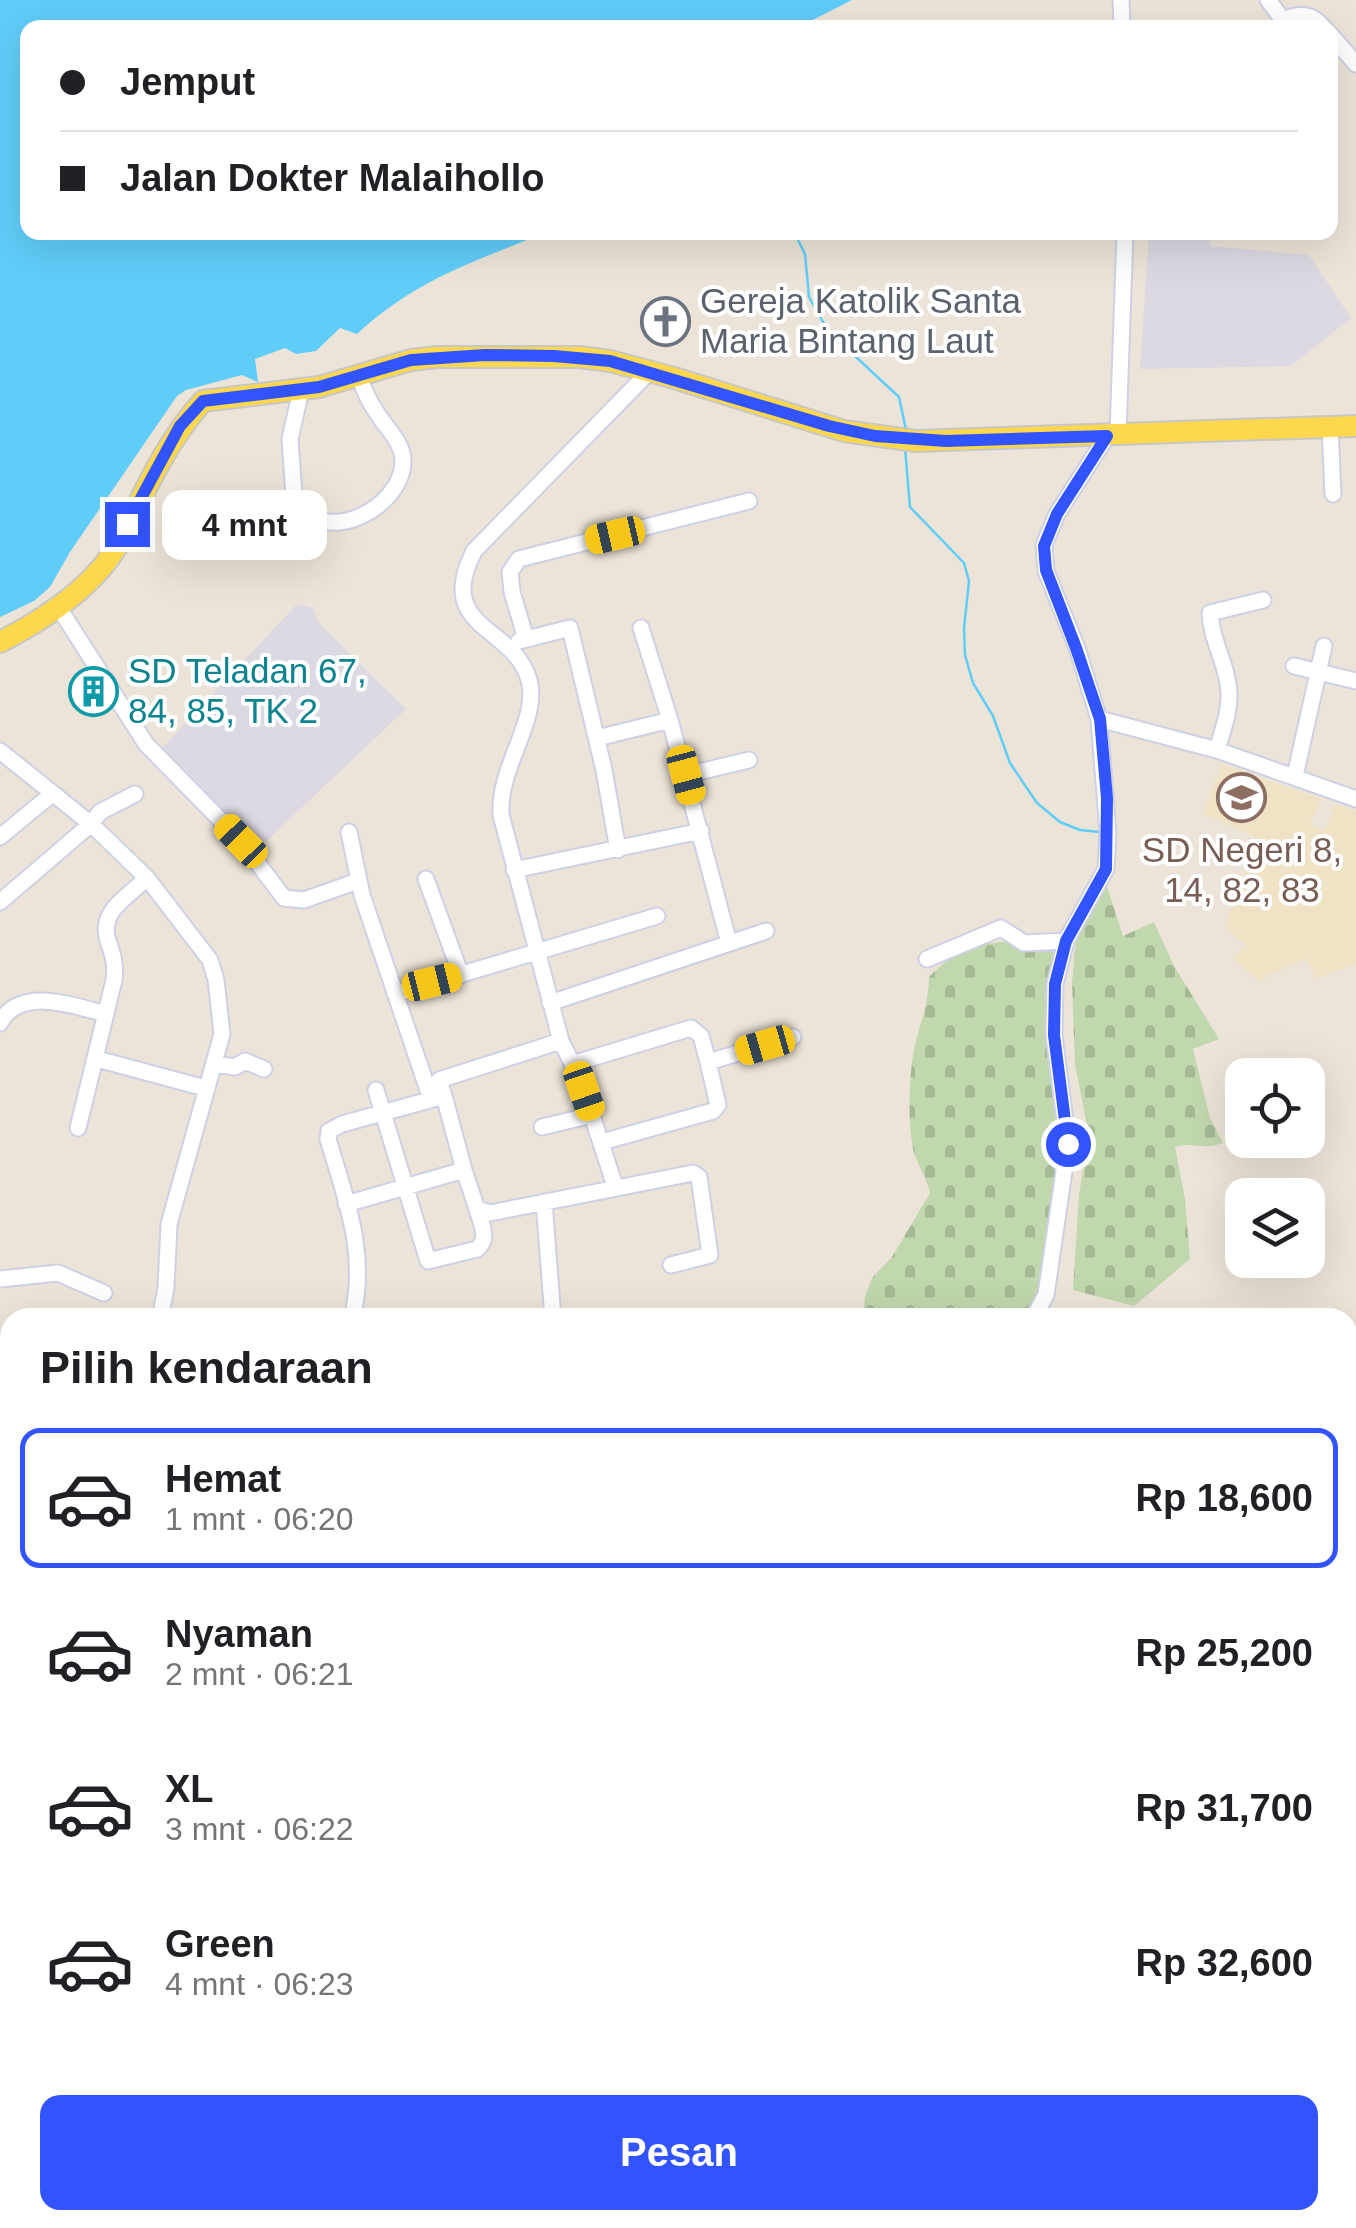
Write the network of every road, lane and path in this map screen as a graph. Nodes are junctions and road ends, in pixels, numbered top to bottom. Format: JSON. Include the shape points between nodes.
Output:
{"nodes":[{"id":1,"x":1291,"y":20,"type":"edge"},
{"id":2,"x":1318,"y":20,"type":"edge"},
{"id":3,"x":1338,"y":43,"type":"edge"},
{"id":4,"x":1356,"y":64,"type":"edge"},
{"id":5,"x":1125,"y":240,"type":"edge"},
{"id":6,"x":650,"y":371,"type":"junction"},
{"id":7,"x":359,"y":378,"type":"junction"},
{"id":8,"x":302,"y":390,"type":"junction"},
{"id":9,"x":1356,"y":426,"type":"edge"},
{"id":10,"x":1330,"y":427,"type":"junction"},
{"id":11,"x":1113,"y":435,"type":"junction"},
{"id":12,"x":1334,"y":494,"type":"dead end"},
{"id":13,"x":749,"y":501,"type":"dead end"},
{"id":14,"x":1264,"y":600,"type":"dead end"},
{"id":15,"x":60,"y":608,"type":"junction"},
{"id":16,"x":641,"y":628,"type":"dead end"},
{"id":17,"x":526,"y":639,"type":"junction"},
{"id":18,"x":0,"y":642,"type":"edge"},
{"id":19,"x":506,"y":646,"type":"junction"},
{"id":20,"x":1324,"y":646,"type":"dead end"},
{"id":21,"x":1294,"y":666,"type":"dead end"},
{"id":22,"x":1318,"y":673,"type":"junction"},
{"id":23,"x":1356,"y":680,"type":"edge"},
{"id":24,"x":1100,"y":719,"type":"junction"},
{"id":25,"x":670,"y":720,"type":"junction"},
{"id":26,"x":598,"y":738,"type":"junction"},
{"id":27,"x":1216,"y":750,"type":"junction"},
{"id":28,"x":0,"y":751,"type":"edge"},
{"id":29,"x":749,"y":760,"type":"dead end"},
{"id":30,"x":686,"y":775,"type":"junction"},
{"id":31,"x":1294,"y":776,"type":"junction"},
{"id":32,"x":52,"y":794,"type":"junction"},
{"id":33,"x":135,"y":794,"type":"dead end"},
{"id":34,"x":1356,"y":799,"type":"edge"},
{"id":35,"x":90,"y":824,"type":"junction"},
{"id":36,"x":701,"y":831,"type":"junction"},
{"id":37,"x":349,"y":832,"type":"dead end"},
{"id":38,"x":0,"y":837,"type":"edge"},
{"id":39,"x":618,"y":850,"type":"junction"},
{"id":40,"x":514,"y":870,"type":"junction"},
{"id":41,"x":147,"y":878,"type":"junction"},
{"id":42,"x":426,"y":879,"type":"dead end"},
{"id":43,"x":358,"y":881,"type":"junction"},
{"id":44,"x":0,"y":902,"type":"edge"},
{"id":45,"x":658,"y":916,"type":"dead end"},
{"id":46,"x":766,"y":931,"type":"dead end"},
{"id":47,"x":1066,"y":941,"type":"junction"},
{"id":48,"x":730,"y":943,"type":"junction"},
{"id":49,"x":537,"y":952,"type":"junction"},
{"id":50,"x":926,"y":959,"type":"dead end"},
{"id":51,"x":462,"y":975,"type":"junction"},
{"id":52,"x":395,"y":994,"type":"junction"},
{"id":53,"x":550,"y":1003,"type":"junction"},
{"id":54,"x":106,"y":1014,"type":"junction"},
{"id":55,"x":0,"y":1023,"type":"edge"},
{"id":56,"x":793,"y":1037,"type":"dead end"},
{"id":57,"x":561,"y":1041,"type":"junction"},
{"id":58,"x":97,"y":1059,"type":"junction"},
{"id":59,"x":708,"y":1062,"type":"junction"},
{"id":60,"x":214,"y":1064,"type":"junction"},
{"id":61,"x":572,"y":1064,"type":"junction"},
{"id":62,"x":264,"y":1069,"type":"dead end"},
{"id":63,"x":206,"y":1088,"type":"junction"},
{"id":64,"x":376,"y":1090,"type":"dead end"},
{"id":65,"x":435,"y":1090,"type":"junction"},
{"id":66,"x":384,"y":1112,"type":"junction"},
{"id":67,"x":592,"y":1115,"type":"junction"},
{"id":68,"x":542,"y":1126,"type":"dead end"},
{"id":69,"x":78,"y":1128,"type":"dead end"},
{"id":70,"x":602,"y":1142,"type":"junction"},
{"id":71,"x":464,"y":1170,"type":"junction"},
{"id":72,"x":615,"y":1186,"type":"junction"},
{"id":73,"x":405,"y":1187,"type":"junction"},
{"id":74,"x":544,"y":1202,"type":"junction"},
{"id":75,"x":346,"y":1204,"type":"junction"},
{"id":76,"x":477,"y":1209,"type":"junction"},
{"id":77,"x":671,"y":1266,"type":"dead end"},
{"id":78,"x":0,"y":1279,"type":"edge"},
{"id":79,"x":104,"y":1293,"type":"dead end"},
{"id":80,"x":162,"y":1308,"type":"edge"},
{"id":81,"x":354,"y":1308,"type":"edge"},
{"id":82,"x":552,"y":1308,"type":"edge"},
{"id":83,"x":1039,"y":1308,"type":"edge"}],
"edges":[{"from":1,"to":2,"type":"street","via":[[1304,14]]},
{"from":3,"to":4,"type":"street"},
{"from":5,"to":11,"type":"street"},
{"from":6,"to":7,"type":"main road","via":[[580,357],[485,355],[411,360]]},
{"from":6,"to":11,"type":"main road","via":[[829,426],[906,440]]},
{"from":6,"to":19,"type":"street","via":[[474,551],[463,578],[466,604]]},
{"from":7,"to":8,"type":"main road"},
{"from":7,"to":8,"type":"street","via":[[403,459],[387,494],[347,522],[311,516],[294,496],[290,439]]},
{"from":8,"to":15,"type":"main road","via":[[203,401],[180,426],[120,541]]},
{"from":9,"to":10,"type":"main road"},
{"from":10,"to":11,"type":"main road"},
{"from":10,"to":12,"type":"street"},
{"from":11,"to":24,"type":"street","via":[[1057,514],[1044,546],[1046,570]]},
{"from":13,"to":17,"type":"street","via":[[519,560],[510,572]]},
{"from":14,"to":27,"type":"street","via":[[1210,612],[1229,691]]},
{"from":15,"to":18,"type":"main road"},
{"from":15,"to":43,"type":"street","via":[[146,744],[241,841],[284,898],[304,900]]},
{"from":16,"to":25,"type":"street"},
{"from":17,"to":19,"type":"street"},
{"from":17,"to":26,"type":"street","via":[[570,628]]},
{"from":19,"to":40,"type":"street","via":[[526,672],[532,703],[500,795]]},
{"from":20,"to":22,"type":"street"},
{"from":21,"to":22,"type":"street"},
{"from":22,"to":23,"type":"street"},
{"from":22,"to":31,"type":"street"},
{"from":24,"to":27,"type":"street"},
{"from":24,"to":47,"type":"street","via":[[1106,869]]},
{"from":25,"to":26,"type":"street"},
{"from":25,"to":30,"type":"street"},
{"from":26,"to":39,"type":"street"},
{"from":27,"to":31,"type":"street"},
{"from":28,"to":32,"type":"street"},
{"from":29,"to":30,"type":"street"},
{"from":30,"to":36,"type":"street"},
{"from":31,"to":34,"type":"street"},
{"from":32,"to":35,"type":"street"},
{"from":32,"to":38,"type":"street"},
{"from":33,"to":35,"type":"street"},
{"from":35,"to":41,"type":"street"},
{"from":35,"to":44,"type":"street"},
{"from":36,"to":39,"type":"street"},
{"from":36,"to":48,"type":"street"},
{"from":37,"to":43,"type":"street"},
{"from":39,"to":40,"type":"street"},
{"from":40,"to":49,"type":"street"},
{"from":41,"to":54,"type":"street","via":[[108,916],[116,971]]},
{"from":41,"to":60,"type":"street","via":[[214,968],[222,1023]]},
{"from":42,"to":51,"type":"street"},
{"from":43,"to":52,"type":"street"},
{"from":45,"to":49,"type":"street"},
{"from":46,"to":48,"type":"street"},
{"from":47,"to":50,"type":"street","via":[[1024,943],[995,929]]},
{"from":47,"to":83,"type":"street","via":[[1053,1008],[1068,1144]]},
{"from":48,"to":53,"type":"street"},
{"from":49,"to":51,"type":"street"},
{"from":49,"to":53,"type":"street"},
{"from":51,"to":52,"type":"street"},
{"from":52,"to":65,"type":"street"},
{"from":53,"to":57,"type":"street"},
{"from":54,"to":55,"type":"street","via":[[40,1001],[13,1007]]},
{"from":54,"to":58,"type":"street"},
{"from":56,"to":59,"type":"street"},
{"from":57,"to":61,"type":"street"},
{"from":57,"to":65,"type":"street"},
{"from":58,"to":63,"type":"street"},
{"from":58,"to":69,"type":"street"},
{"from":59,"to":61,"type":"street","via":[[701,1036],[691,1028]]},
{"from":59,"to":70,"type":"street","via":[[716,1110]]},
{"from":60,"to":62,"type":"street","via":[[235,1068],[246,1061]]},
{"from":60,"to":63,"type":"street"},
{"from":61,"to":67,"type":"street"},
{"from":63,"to":80,"type":"street","via":[[169,1224]]},
{"from":64,"to":66,"type":"street"},
{"from":65,"to":66,"type":"street"},
{"from":65,"to":71,"type":"street"},
{"from":66,"to":73,"type":"street"},
{"from":66,"to":75,"type":"street","via":[[330,1131]]},
{"from":67,"to":68,"type":"street"},
{"from":67,"to":70,"type":"street"},
{"from":70,"to":72,"type":"street"},
{"from":71,"to":73,"type":"street"},
{"from":71,"to":76,"type":"street"},
{"from":72,"to":74,"type":"street"},
{"from":72,"to":77,"type":"street","via":[[687,1172],[698,1177],[710,1255]]},
{"from":73,"to":75,"type":"street"},
{"from":73,"to":76,"type":"street","via":[[428,1261],[483,1244]]},
{"from":74,"to":76,"type":"street","via":[[490,1213]]},
{"from":74,"to":82,"type":"street"},
{"from":75,"to":81,"type":"street","via":[[360,1267]]},
{"from":78,"to":79,"type":"street","via":[[58,1273]]}]}
